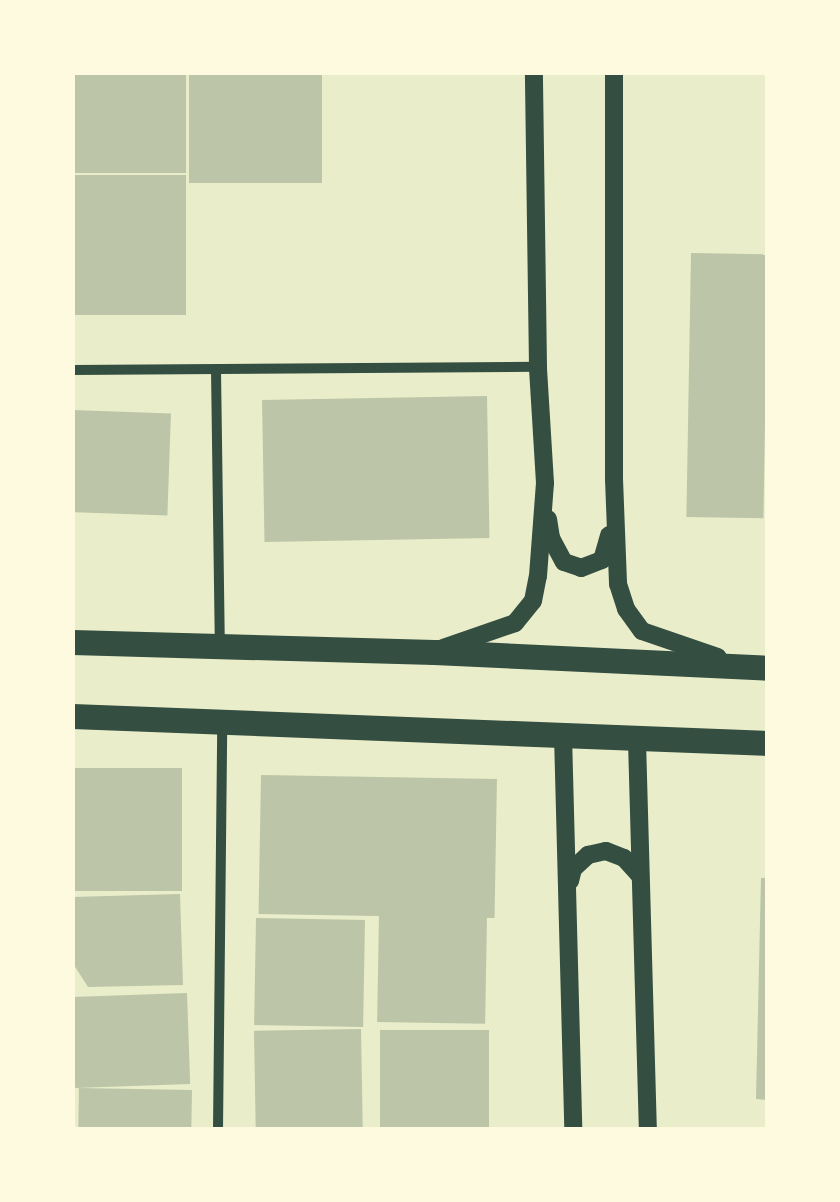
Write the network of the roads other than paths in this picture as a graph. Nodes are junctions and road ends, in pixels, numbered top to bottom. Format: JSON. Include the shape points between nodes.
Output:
{"nodes":[{"id":1,"x":534,"y":72,"type":"edge"},
{"id":2,"x":614,"y":72,"type":"edge"},
{"id":3,"x":538,"y":368,"type":"junction"},
{"id":4,"x":72,"y":370,"type":"edge"},
{"id":5,"x":216,"y":370,"type":"junction"},
{"id":6,"x":614,"y":479,"type":"junction"},
{"id":7,"x":544,"y":484,"type":"junction"},
{"id":8,"x":72,"y":642,"type":"edge"},
{"id":9,"x":220,"y":648,"type":"junction"},
{"id":10,"x":434,"y":652,"type":"junction"},
{"id":11,"x":765,"y":668,"type":"edge"},
{"id":12,"x":72,"y":716,"type":"edge"},
{"id":13,"x":222,"y":722,"type":"junction"},
{"id":14,"x":563,"y":735,"type":"junction"},
{"id":15,"x":637,"y":741,"type":"junction"},
{"id":16,"x":768,"y":743,"type":"edge"},
{"id":17,"x":640,"y":876,"type":"junction"},
{"id":18,"x":568,"y":888,"type":"junction"},
{"id":19,"x":218,"y":1130,"type":"edge"},
{"id":20,"x":574,"y":1130,"type":"edge"},
{"id":21,"x":648,"y":1130,"type":"edge"}],
"edges":[{"from":1,"to":3,"type":"street"},
{"from":2,"to":6,"type":"street"},
{"from":3,"to":5,"type":"street"},
{"from":3,"to":7,"type":"street"},
{"from":4,"to":5,"type":"street"},
{"from":5,"to":9,"type":"street"},
{"from":6,"to":7,"type":"street","via":[[613,521],[602,560],[580,568],[564,562],[550,538]]},
{"from":6,"to":11,"type":"street","via":[[618,584],[642,631]]},
{"from":7,"to":10,"type":"street","via":[[533,601],[515,624]]},
{"from":8,"to":9,"type":"main road"},
{"from":9,"to":10,"type":"main road"},
{"from":10,"to":11,"type":"main road"},
{"from":12,"to":13,"type":"main road"},
{"from":13,"to":14,"type":"main road"},
{"from":13,"to":19,"type":"street"},
{"from":14,"to":15,"type":"main road"},
{"from":14,"to":18,"type":"street"},
{"from":15,"to":16,"type":"main road"},
{"from":15,"to":17,"type":"street"},
{"from":17,"to":18,"type":"street","via":[[624,858],[606,852],[588,855],[573,868]]},
{"from":17,"to":21,"type":"street"},
{"from":18,"to":20,"type":"street"}]}
